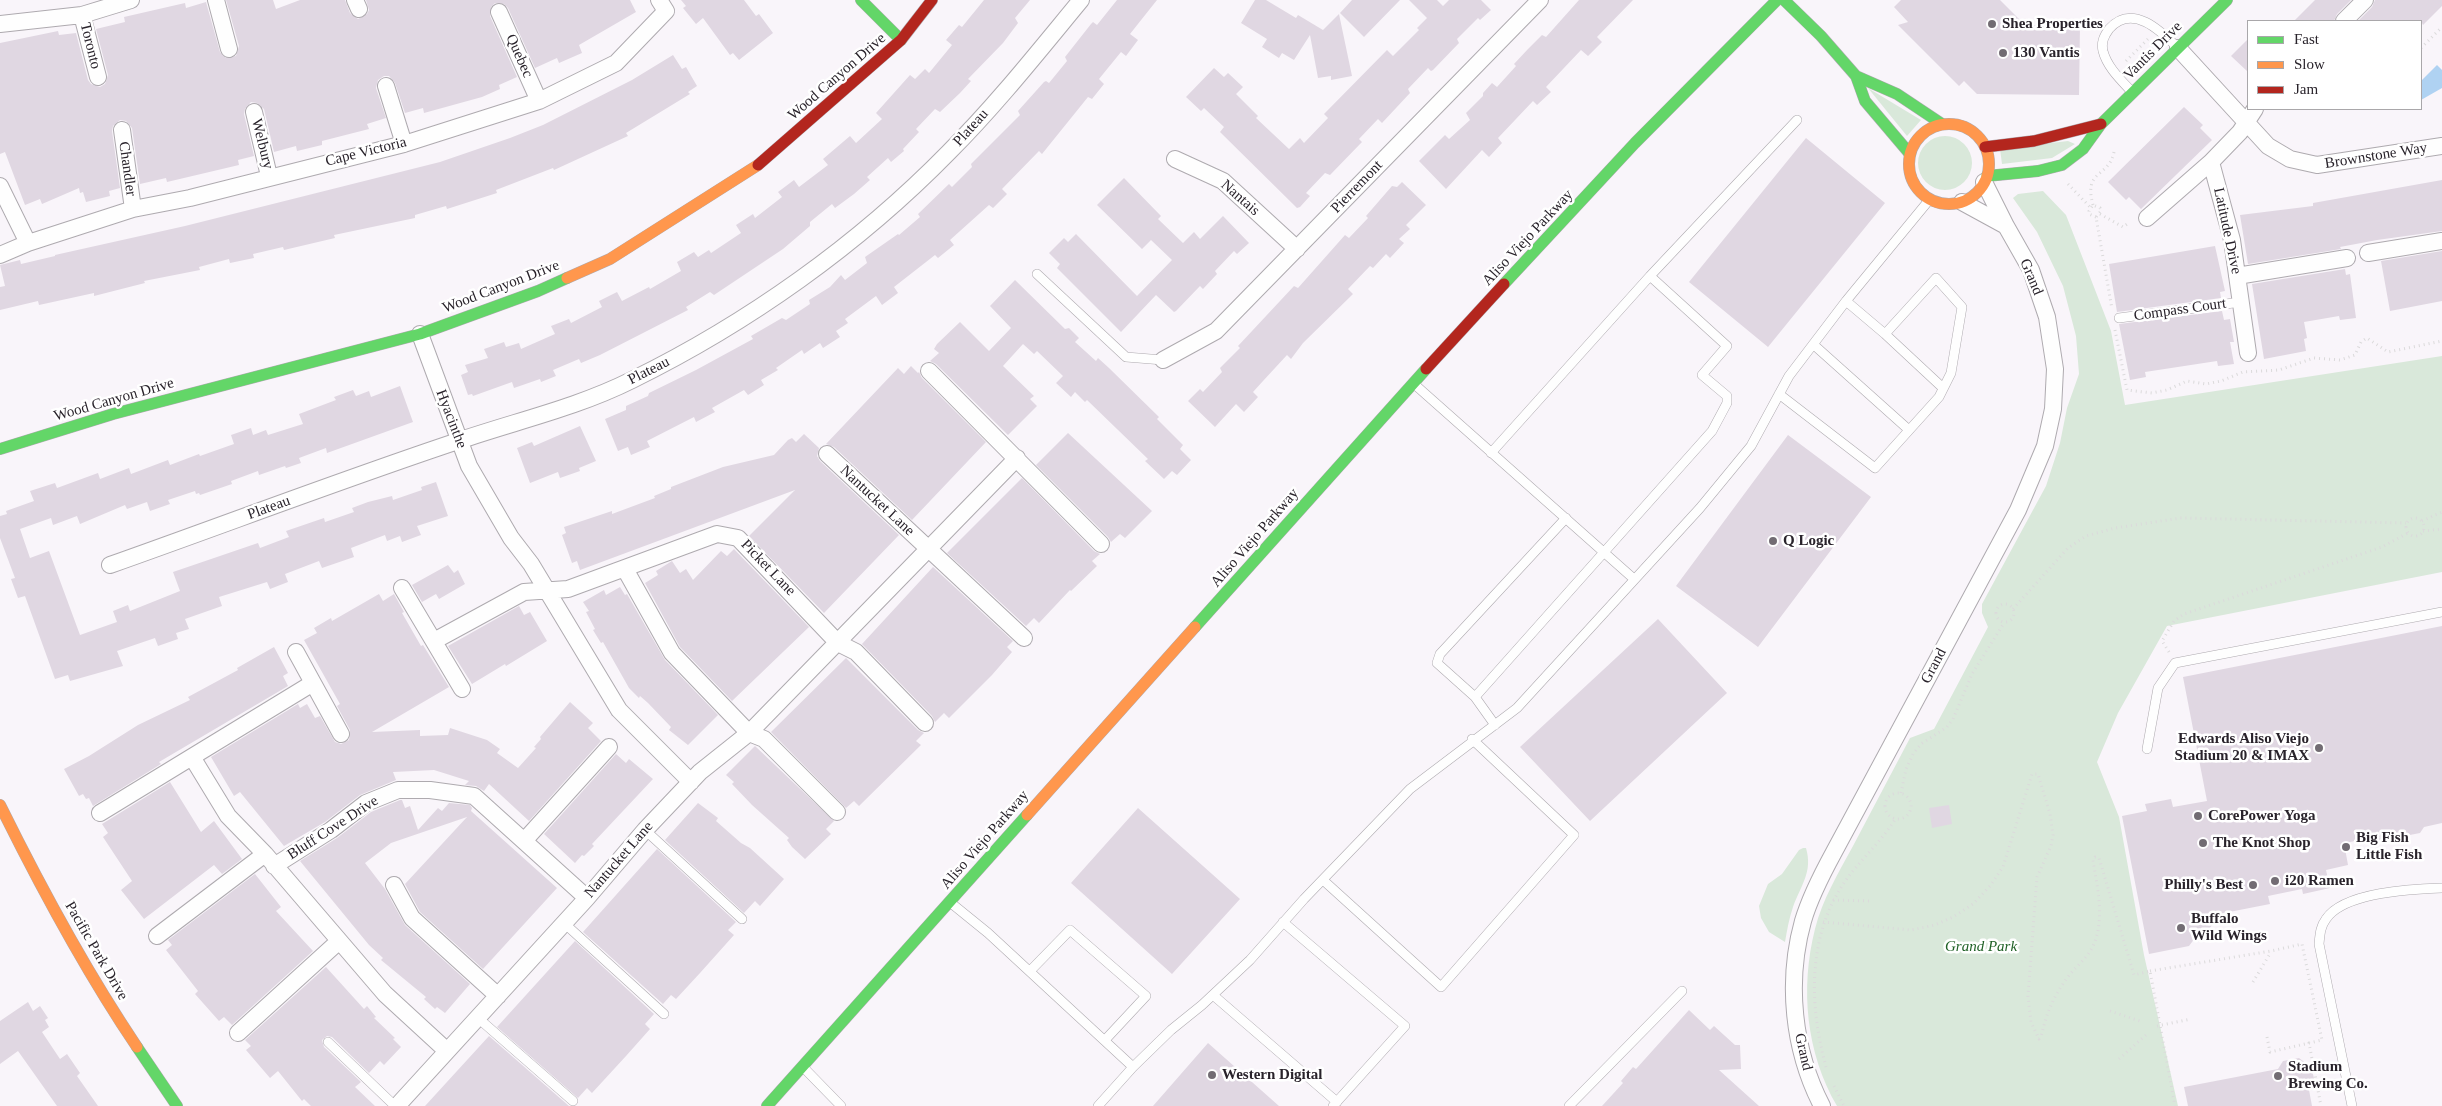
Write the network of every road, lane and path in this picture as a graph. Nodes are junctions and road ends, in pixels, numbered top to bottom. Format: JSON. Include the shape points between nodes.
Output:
{"nodes":[{"id":1,"x":131,"y":0,"type":"edge"},
{"id":2,"x":216,"y":0,"type":"edge"},
{"id":3,"x":659,"y":0,"type":"edge"},
{"id":4,"x":861,"y":0,"type":"edge"},
{"id":5,"x":932,"y":0,"type":"edge"},
{"id":6,"x":1081,"y":0,"type":"edge"},
{"id":7,"x":1540,"y":0,"type":"edge"},
{"id":8,"x":1776,"y":0,"type":"edge"},
{"id":9,"x":1784,"y":0,"type":"edge"},
{"id":10,"x":2227,"y":0,"type":"edge"},
{"id":11,"x":2366,"y":0,"type":"edge"},
{"id":12,"x":499,"y":12,"type":"dead end"},
{"id":13,"x":82,"y":15,"type":"junction"},
{"id":14,"x":2345,"y":20,"type":"edge"},
{"id":15,"x":0,"y":24,"type":"edge"},
{"id":16,"x":2442,"y":28,"type":"edge"},
{"id":17,"x":2148,"y":39,"type":"dead end"},
{"id":18,"x":901,"y":40,"type":"junction"},
{"id":19,"x":2422,"y":47,"type":"edge"},
{"id":20,"x":2178,"y":48,"type":"junction"},
{"id":21,"x":229,"y":49,"type":"dead end"},
{"id":22,"x":2126,"y":61,"type":"dead end"},
{"id":23,"x":1856,"y":76,"type":"junction"},
{"id":24,"x":98,"y":78,"type":"dead end"},
{"id":25,"x":386,"y":86,"type":"dead end"},
{"id":26,"x":2132,"y":93,"type":"junction"},
{"id":27,"x":539,"y":101,"type":"junction"},
{"id":28,"x":254,"y":112,"type":"dead end"},
{"id":29,"x":2251,"y":115,"type":"edge"},
{"id":30,"x":1796,"y":120,"type":"dead end"},
{"id":31,"x":1942,"y":124,"type":"junction"},
{"id":32,"x":2101,"y":124,"type":"junction"},
{"id":33,"x":122,"y":130,"type":"dead end"},
{"id":34,"x":404,"y":144,"type":"junction"},
{"id":35,"x":2442,"y":146,"type":"edge"},
{"id":36,"x":1985,"y":147,"type":"junction"},
{"id":37,"x":2114,"y":152,"type":"dead end"},
{"id":38,"x":1910,"y":154,"type":"junction"},
{"id":39,"x":1175,"y":159,"type":"dead end"},
{"id":40,"x":2211,"y":162,"type":"junction"},
{"id":41,"x":270,"y":176,"type":"junction"},
{"id":42,"x":1986,"y":179,"type":"junction"},
{"id":43,"x":2066,"y":181,"type":"dead end"},
{"id":44,"x":0,"y":186,"type":"edge"},
{"id":45,"x":1930,"y":199,"type":"junction"},
{"id":46,"x":1962,"y":202,"type":"junction"},
{"id":47,"x":2092,"y":206,"type":"junction"},
{"id":48,"x":133,"y":209,"type":"junction"},
{"id":49,"x":2098,"y":216,"type":"junction"},
{"id":50,"x":2142,"y":218,"type":"joint"},
{"id":51,"x":2006,"y":226,"type":"junction"},
{"id":52,"x":2442,"y":241,"type":"edge"},
{"id":53,"x":28,"y":243,"type":"junction"},
{"id":54,"x":2101,"y":248,"type":"dead end"},
{"id":55,"x":1297,"y":249,"type":"junction"},
{"id":56,"x":2368,"y":253,"type":"dead end"},
{"id":57,"x":0,"y":255,"type":"edge"},
{"id":58,"x":2347,"y":258,"type":"dead end"},
{"id":59,"x":1037,"y":274,"type":"dead end"},
{"id":60,"x":1650,"y":276,"type":"junction"},
{"id":61,"x":2237,"y":276,"type":"junction"},
{"id":62,"x":1846,"y":301,"type":"junction"},
{"id":63,"x":2241,"y":302,"type":"junction"},
{"id":64,"x":2119,"y":318,"type":"dead end"},
{"id":65,"x":420,"y":334,"type":"junction"},
{"id":66,"x":1885,"y":334,"type":"junction"},
{"id":67,"x":2442,"y":341,"type":"edge"},
{"id":68,"x":1814,"y":345,"type":"junction"},
{"id":69,"x":2248,"y":354,"type":"dead end"},
{"id":70,"x":1163,"y":360,"type":"joint"},
{"id":71,"x":929,"y":371,"type":"dead end"},
{"id":72,"x":1413,"y":383,"type":"junction"},
{"id":73,"x":1943,"y":388,"type":"junction"},
{"id":74,"x":2127,"y":390,"type":"dead end"},
{"id":75,"x":1780,"y":394,"type":"junction"},
{"id":76,"x":1909,"y":430,"type":"junction"},
{"id":77,"x":460,"y":440,"type":"junction"},
{"id":78,"x":0,"y":449,"type":"edge"},
{"id":79,"x":1491,"y":453,"type":"junction"},
{"id":80,"x":827,"y":454,"type":"dead end"},
{"id":81,"x":1017,"y":458,"type":"junction"},
{"id":82,"x":2442,"y":512,"type":"edge"},
{"id":83,"x":1566,"y":518,"type":"junction"},
{"id":84,"x":2422,"y":521,"type":"junction"},
{"id":85,"x":2406,"y":523,"type":"junction"},
{"id":86,"x":2442,"y":529,"type":"edge"},
{"id":87,"x":2423,"y":531,"type":"junction"},
{"id":88,"x":2408,"y":533,"type":"junction"},
{"id":89,"x":1101,"y":544,"type":"dead end"},
{"id":90,"x":928,"y":548,"type":"junction"},
{"id":91,"x":1605,"y":553,"type":"junction"},
{"id":92,"x":110,"y":565,"type":"dead end"},
{"id":93,"x":625,"y":569,"type":"junction"},
{"id":94,"x":1634,"y":579,"type":"junction"},
{"id":95,"x":402,"y":588,"type":"dead end"},
{"id":96,"x":547,"y":591,"type":"junction"},
{"id":97,"x":2013,"y":609,"type":"junction"},
{"id":98,"x":2442,"y":612,"type":"edge"},
{"id":99,"x":2004,"y":623,"type":"junction"},
{"id":100,"x":1024,"y":638,"type":"dead end"},
{"id":101,"x":434,"y":641,"type":"junction"},
{"id":102,"x":838,"y":643,"type":"junction"},
{"id":103,"x":296,"y":652,"type":"dead end"},
{"id":104,"x":2175,"y":663,"type":"junction"},
{"id":105,"x":313,"y":683,"type":"junction"},
{"id":106,"x":462,"y":689,"type":"dead end"},
{"id":107,"x":1475,"y":697,"type":"junction"},
{"id":108,"x":925,"y":723,"type":"dead end"},
{"id":109,"x":1495,"y":725,"type":"junction"},
{"id":110,"x":749,"y":733,"type":"junction"},
{"id":111,"x":342,"y":734,"type":"dead end"},
{"id":112,"x":1472,"y":739,"type":"junction"},
{"id":113,"x":610,"y":747,"type":"dead end"},
{"id":114,"x":2147,"y":749,"type":"dead end"},
{"id":115,"x":192,"y":757,"type":"junction"},
{"id":116,"x":691,"y":782,"type":"junction"},
{"id":117,"x":1901,"y":793,"type":"junction"},
{"id":118,"x":0,"y":805,"type":"edge"},
{"id":119,"x":100,"y":812,"type":"dead end"},
{"id":120,"x":837,"y":812,"type":"dead end"},
{"id":121,"x":1896,"y":818,"type":"junction"},
{"id":122,"x":644,"y":830,"type":"junction"},
{"id":123,"x":524,"y":841,"type":"junction"},
{"id":124,"x":269,"y":860,"type":"junction"},
{"id":125,"x":1322,"y":880,"type":"junction"},
{"id":126,"x":394,"y":885,"type":"dead end"},
{"id":127,"x":2442,"y":888,"type":"edge"},
{"id":128,"x":587,"y":898,"type":"junction"},
{"id":129,"x":1833,"y":900,"type":"junction"},
{"id":130,"x":1870,"y":901,"type":"dead end"},
{"id":131,"x":950,"y":903,"type":"junction"},
{"id":132,"x":742,"y":919,"type":"dead end"},
{"id":133,"x":1283,"y":922,"type":"junction"},
{"id":134,"x":1823,"y":922,"type":"junction"},
{"id":135,"x":564,"y":923,"type":"junction"},
{"id":136,"x":157,"y":936,"type":"dead end"},
{"id":137,"x":338,"y":942,"type":"junction"},
{"id":138,"x":2271,"y":951,"type":"junction"},
{"id":139,"x":1030,"y":971,"type":"junction"},
{"id":140,"x":2150,"y":971,"type":"junction"},
{"id":141,"x":2253,"y":982,"type":"dead end"},
{"id":142,"x":1682,"y":991,"type":"dead end"},
{"id":143,"x":1213,"y":995,"type":"junction"},
{"id":144,"x":498,"y":996,"type":"junction"},
{"id":145,"x":2110,"y":1011,"type":"dead end"},
{"id":146,"x":664,"y":1014,"type":"dead end"},
{"id":147,"x":478,"y":1018,"type":"junction"},
{"id":148,"x":2191,"y":1019,"type":"dead end"},
{"id":149,"x":2143,"y":1022,"type":"dead end"},
{"id":150,"x":2159,"y":1025,"type":"junction"},
{"id":151,"x":238,"y":1033,"type":"dead end"},
{"id":152,"x":2146,"y":1035,"type":"dead end"},
{"id":153,"x":2267,"y":1037,"type":"dead end"},
{"id":154,"x":1105,"y":1040,"type":"junction"},
{"id":155,"x":328,"y":1042,"type":"dead end"},
{"id":156,"x":2309,"y":1043,"type":"junction"},
{"id":157,"x":446,"y":1051,"type":"junction"},
{"id":158,"x":2119,"y":1059,"type":"dead end"},
{"id":159,"x":802,"y":1067,"type":"junction"},
{"id":160,"x":1133,"y":1067,"type":"junction"},
{"id":161,"x":1828,"y":1075,"type":"dead end"},
{"id":162,"x":1832,"y":1083,"type":"dead end"},
{"id":163,"x":573,"y":1101,"type":"dead end"},
{"id":164,"x":1335,"y":1104,"type":"edge"},
{"id":165,"x":177,"y":1106,"type":"edge"},
{"id":166,"x":396,"y":1106,"type":"edge"},
{"id":167,"x":767,"y":1106,"type":"edge"},
{"id":168,"x":841,"y":1106,"type":"edge"},
{"id":169,"x":1098,"y":1106,"type":"edge"},
{"id":170,"x":1569,"y":1106,"type":"edge"},
{"id":171,"x":1822,"y":1106,"type":"edge"},
{"id":172,"x":1844,"y":1106,"type":"edge"},
{"id":173,"x":2175,"y":1106,"type":"edge"},
{"id":174,"x":2321,"y":1106,"type":"edge"},
{"id":175,"x":2352,"y":1106,"type":"edge"}],
"edges":[{"from":1,"to":13,"type":"street"},
{"from":2,"to":21,"type":"street"},
{"from":3,"to":27,"type":"street","name":"Cape Victoria","via":[[666,11],[616,63]]},
{"from":4,"to":18,"type":"street"},
{"from":5,"to":18,"type":"street","name":"Wood Canyon Drive"},
{"from":6,"to":77,"type":"street","name":"Plateau","via":[[948,153],[860,234],[773,298],[630,382],[564,409]]},
{"from":7,"to":55,"type":"street","name":"Pierremont"},
{"from":8,"to":72,"type":"street","name":"Aliso Viejo Parkway","via":[[1636,143]]},
{"from":9,"to":23,"type":"street"},
{"from":10,"to":20,"type":"street","name":"Vantis Drive"},
{"from":11,"to":14,"type":"street"},
{"from":12,"to":27,"type":"street","name":"Quebec"},
{"from":13,"to":15,"type":"street"},
{"from":13,"to":24,"type":"street","name":"Toronto"},
{"from":16,"to":19,"type":"path"},
{"from":17,"to":22,"type":"path"},
{"from":18,"to":65,"type":"street","name":"Wood Canyon Drive","via":[[751,171],[610,259],[538,291]]},
{"from":20,"to":26,"type":"street","name":"Vantis Drive"},
{"from":20,"to":26,"type":"lane","via":[[2148,21],[2126,18],[2110,28],[2103,38],[2104,54]]},
{"from":20,"to":29,"type":"street","name":"Brownstone Way"},
{"from":23,"to":31,"type":"street","via":[[1897,94]]},
{"from":23,"to":38,"type":"street","via":[[1865,101]]},
{"from":25,"to":34,"type":"street"},
{"from":26,"to":32,"type":"street","name":"Vantis Drive"},
{"from":27,"to":34,"type":"street","name":"Cape Victoria"},
{"from":28,"to":41,"type":"street","name":"Welbury"},
{"from":29,"to":35,"type":"street","name":"Brownstone Way","via":[[2268,146],[2290,159],[2317,164]]},
{"from":29,"to":40,"type":"street","via":[[2240,132]]},
{"from":30,"to":60,"type":"lane"},
{"from":31,"to":36,"type":"street","via":[[1967,128]]},
{"from":31,"to":38,"type":"street","via":[[1921,134]]},
{"from":32,"to":36,"type":"street","via":[[2034,141]]},
{"from":32,"to":42,"type":"street","name":"Vantis Drive","via":[[2083,149],[2062,165]]},
{"from":33,"to":48,"type":"street","name":"Chandler"},
{"from":34,"to":41,"type":"street","name":"Cape Victoria"},
{"from":36,"to":42,"type":"street","via":[[1989,162]]},
{"from":37,"to":47,"type":"path","via":[[2113,160],[2092,180],[2089,191]]},
{"from":38,"to":45,"type":"street","via":[[1912,180]]},
{"from":39,"to":55,"type":"street","name":"Nantais","via":[[1223,181]]},
{"from":40,"to":50,"type":"street"},
{"from":40,"to":61,"type":"street","name":"Latitude Drive","via":[[2232,240]]},
{"from":41,"to":48,"type":"street","name":"Cape Victoria","via":[[190,198]]},
{"from":42,"to":46,"type":"street","via":[[1981,188]]},
{"from":42,"to":51,"type":"street","name":"Grand"},
{"from":43,"to":47,"type":"path"},
{"from":44,"to":53,"type":"street"},
{"from":45,"to":46,"type":"street","via":[[1940,203]]},
{"from":45,"to":62,"type":"lane"},
{"from":46,"to":51,"type":"street"},
{"from":47,"to":49,"type":"path","via":[[2100,208]]},
{"from":47,"to":49,"type":"path","via":[[2089,214]]},
{"from":48,"to":53,"type":"street","name":"Cape Victoria"},
{"from":49,"to":50,"type":"path","via":[[2123,227]]},
{"from":49,"to":54,"type":"path"},
{"from":51,"to":171,"type":"street","name":"Grand","via":[[2031,270],[2047,317],[2055,369],[2045,446],[2018,510],[1818,882],[1803,921],[1796,955],[1794,1008],[1811,1085]]},
{"from":52,"to":56,"type":"street"},
{"from":53,"to":57,"type":"street","name":"Cape Victoria"},
{"from":55,"to":70,"type":"street","name":"Pierremont","via":[[1216,331]]},
{"from":58,"to":61,"type":"street"},
{"from":59,"to":70,"type":"lane","via":[[1126,357]]},
{"from":60,"to":79,"type":"lane"},
{"from":60,"to":91,"type":"lane","via":[[1728,346],[1702,374],[1727,396],[1727,403],[1712,431]]},
{"from":61,"to":63,"type":"street","name":"Latitude Drive"},
{"from":62,"to":66,"type":"lane"},
{"from":62,"to":68,"type":"lane"},
{"from":63,"to":64,"type":"lane","name":"Compass Court"},
{"from":63,"to":69,"type":"street","name":"Latitude Drive"},
{"from":65,"to":77,"type":"street","name":"Hyacinthe"},
{"from":65,"to":78,"type":"street","name":"Wood Canyon Drive","via":[[113,414]]},
{"from":66,"to":73,"type":"lane"},
{"from":66,"to":73,"type":"lane","via":[[1936,278],[1962,307],[1951,372]]},
{"from":67,"to":74,"type":"path","via":[[2388,352],[2367,338],[2361,342],[2355,355],[2340,360],[2314,358],[2279,370],[2243,372],[2206,384],[2187,381],[2152,393]]},
{"from":68,"to":75,"type":"lane","via":[[1789,376]]},
{"from":68,"to":76,"type":"lane"},
{"from":71,"to":81,"type":"street"},
{"from":72,"to":79,"type":"lane"},
{"from":72,"to":131,"type":"street","name":"Aliso Viejo Parkway"},
{"from":73,"to":76,"type":"lane","via":[[1939,398]]},
{"from":75,"to":76,"type":"lane","via":[[1875,468]]},
{"from":75,"to":94,"type":"lane","via":[[1751,446],[1700,508]]},
{"from":77,"to":92,"type":"street","name":"Plateau"},
{"from":77,"to":96,"type":"street","name":"Hyacinthe","via":[[469,466],[489,501]]},
{"from":79,"to":83,"type":"lane"},
{"from":80,"to":90,"type":"street","name":"Nantucket Lane"},
{"from":81,"to":89,"type":"street"},
{"from":81,"to":90,"type":"street","name":"Nantucket Lane"},
{"from":82,"to":84,"type":"path"},
{"from":83,"to":91,"type":"lane"},
{"from":83,"to":107,"type":"lane","via":[[1440,654],[1437,663]]},
{"from":84,"to":85,"type":"path","via":[[2415,518]]},
{"from":84,"to":87,"type":"path"},
{"from":85,"to":88,"type":"path"},
{"from":85,"to":97,"type":"path","via":[[2181,518],[2115,528],[2086,536],[2068,548]]},
{"from":86,"to":87,"type":"path"},
{"from":87,"to":88,"type":"path","via":[[2417,536]]},
{"from":88,"to":104,"type":"path","via":[[2382,547],[2184,614],[2174,620],[2162,641]]},
{"from":90,"to":100,"type":"street","name":"Nantucket Lane"},
{"from":90,"to":102,"type":"street","name":"Nantucket Lane"},
{"from":91,"to":94,"type":"lane"},
{"from":91,"to":107,"type":"lane"},
{"from":93,"to":96,"type":"street","name":"Picket Lane","via":[[568,589]]},
{"from":93,"to":102,"type":"street","name":"Picket Lane","via":[[718,534],[738,538]]},
{"from":93,"to":110,"type":"street","via":[[672,652]]},
{"from":94,"to":109,"type":"lane","via":[[1516,708]]},
{"from":95,"to":101,"type":"street"},
{"from":96,"to":101,"type":"street","name":"Picket Lane","via":[[524,592]]},
{"from":96,"to":116,"type":"street","via":[[619,710]]},
{"from":97,"to":99,"type":"path","via":[[2014,617]]},
{"from":97,"to":99,"type":"path","via":[[2006,604],[1996,609],[1996,618]]},
{"from":98,"to":104,"type":"lane"},
{"from":99,"to":117,"type":"path","via":[[1972,674],[1953,719],[1912,754]]},
{"from":101,"to":106,"type":"street"},
{"from":102,"to":108,"type":"street","via":[[856,652]]},
{"from":102,"to":110,"type":"street","name":"Nantucket Lane"},
{"from":103,"to":105,"type":"street"},
{"from":104,"to":114,"type":"lane","via":[[2158,688]]},
{"from":105,"to":111,"type":"street"},
{"from":105,"to":115,"type":"street"},
{"from":107,"to":109,"type":"lane"},
{"from":109,"to":112,"type":"lane"},
{"from":110,"to":116,"type":"street","name":"Nantucket Lane"},
{"from":110,"to":120,"type":"street","via":[[764,739]]},
{"from":112,"to":125,"type":"lane","via":[[1410,789]]},
{"from":112,"to":125,"type":"lane","via":[[1574,835],[1441,987]]},
{"from":113,"to":123,"type":"street"},
{"from":115,"to":119,"type":"street"},
{"from":115,"to":124,"type":"street","name":"Bluff Cove Drive","via":[[228,816]]},
{"from":116,"to":122,"type":"street","name":"Nantucket Lane"},
{"from":117,"to":121,"type":"path","via":[[1890,796],[1886,803],[1887,811]]},
{"from":117,"to":121,"type":"path","via":[[1909,798],[1910,811],[1904,817]]},
{"from":118,"to":165,"type":"street","name":"Pacific Park Drive","via":[[34,874],[107,1002]]},
{"from":121,"to":129,"type":"path"},
{"from":122,"to":128,"type":"street","name":"Nantucket Lane"},
{"from":122,"to":132,"type":"lane"},
{"from":123,"to":124,"type":"street","name":"Bluff Cove Drive","via":[[474,796],[430,790],[398,790],[366,804],[331,830]]},
{"from":123,"to":128,"type":"street","name":"Bluff Cove Drive"},
{"from":124,"to":136,"type":"street","name":"Bluff Cove Drive"},
{"from":124,"to":137,"type":"street","name":"Bluff Cove Drive"},
{"from":125,"to":133,"type":"lane"},
{"from":126,"to":144,"type":"street","via":[[412,918]]},
{"from":127,"to":175,"type":"lane","via":[[2356,899],[2338,906],[2320,930],[2319,944]]},
{"from":128,"to":135,"type":"street","name":"Nantucket Lane"},
{"from":129,"to":130,"type":"path"},
{"from":129,"to":134,"type":"path"},
{"from":131,"to":139,"type":"lane"},
{"from":131,"to":159,"type":"street","name":"Aliso Viejo Parkway"},
{"from":133,"to":143,"type":"lane"},
{"from":133,"to":164,"type":"lane","via":[[1405,1026]]},
{"from":134,"to":140,"type":"path","via":[[1911,930],[1934,925],[1973,904],[2003,867],[2034,773],[2038,774],[2048,806],[2053,835],[2037,877],[2028,996],[2036,1037],[2041,1037],[2049,1006],[2068,976],[2094,945],[2100,907],[2095,857],[2099,858],[2134,975]]},
{"from":134,"to":161,"type":"path","via":[[1814,971],[1814,1008]]},
{"from":135,"to":144,"type":"street","name":"Nantucket Lane"},
{"from":135,"to":146,"type":"lane"},
{"from":137,"to":151,"type":"street"},
{"from":137,"to":157,"type":"street","name":"Bluff Cove Drive","via":[[385,994]]},
{"from":138,"to":140,"type":"path"},
{"from":138,"to":141,"type":"path"},
{"from":138,"to":156,"type":"path","via":[[2302,944],[2322,1040]]},
{"from":139,"to":154,"type":"lane"},
{"from":139,"to":154,"type":"lane","via":[[1070,930],[1146,996]]},
{"from":140,"to":150,"type":"path"},
{"from":142,"to":170,"type":"lane"},
{"from":143,"to":160,"type":"lane"},
{"from":143,"to":164,"type":"lane"},
{"from":144,"to":147,"type":"street","name":"Nantucket Lane"},
{"from":145,"to":149,"type":"path"},
{"from":147,"to":157,"type":"street","name":"Nantucket Lane"},
{"from":147,"to":163,"type":"lane"},
{"from":148,"to":150,"type":"path"},
{"from":150,"to":173,"type":"path"},
{"from":152,"to":158,"type":"path"},
{"from":153,"to":156,"type":"path","via":[[2270,1052]]},
{"from":154,"to":160,"type":"lane"},
{"from":155,"to":166,"type":"lane"},
{"from":156,"to":174,"type":"path"},
{"from":157,"to":166,"type":"street","name":"Nantucket Lane"},
{"from":159,"to":167,"type":"street","name":"Aliso Viejo Parkway"},
{"from":159,"to":168,"type":"lane"},
{"from":160,"to":169,"type":"lane"},
{"from":162,"to":172,"type":"path"}]}
